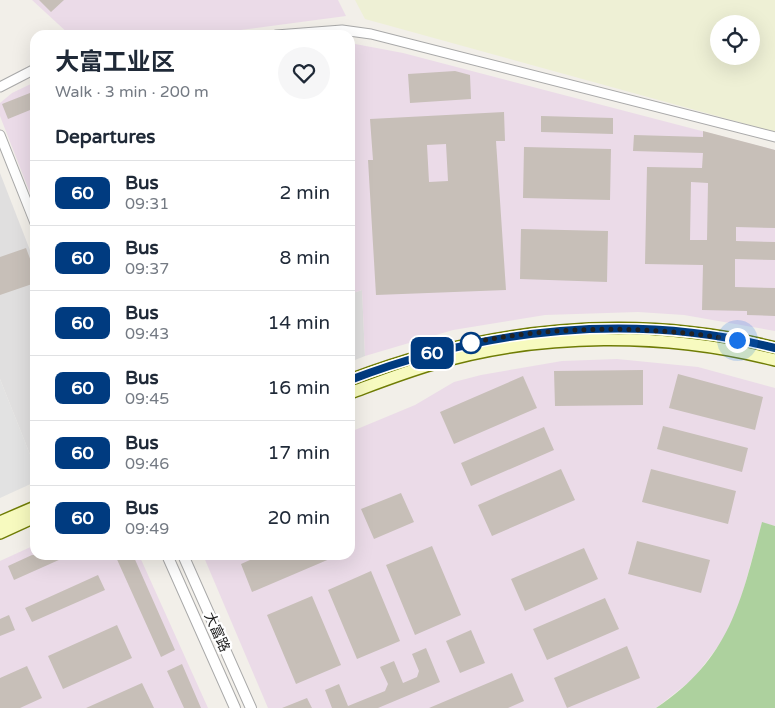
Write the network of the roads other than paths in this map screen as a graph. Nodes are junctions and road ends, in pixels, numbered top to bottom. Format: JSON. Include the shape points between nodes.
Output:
{"nodes":[{"id":1,"x":355,"y":32,"type":"edge"},
{"id":2,"x":30,"y":72,"type":"edge"},
{"id":3,"x":0,"y":87,"type":"edge"},
{"id":4,"x":0,"y":135,"type":"edge"},
{"id":5,"x":775,"y":137,"type":"edge"},
{"id":6,"x":30,"y":210,"type":"edge"},
{"id":7,"x":775,"y":348,"type":"edge"},
{"id":8,"x":775,"y":360,"type":"edge"},
{"id":9,"x":355,"y":378,"type":"edge"},
{"id":10,"x":355,"y":391,"type":"edge"},
{"id":11,"x":30,"y":509,"type":"edge"},
{"id":12,"x":30,"y":519,"type":"edge"},
{"id":13,"x":0,"y":522,"type":"edge"},
{"id":14,"x":0,"y":532,"type":"edge"},
{"id":15,"x":169,"y":560,"type":"edge"},
{"id":16,"x":185,"y":560,"type":"edge"},
{"id":17,"x":235,"y":708,"type":"edge"},
{"id":18,"x":251,"y":708,"type":"edge"}],
"edges":[{"from":1,"to":5,"type":"street"},
{"from":2,"to":3,"type":"street"},
{"from":4,"to":6,"type":"street"},
{"from":7,"to":9,"type":"main road","via":[[670,331],[584,329],[539,332],[450,348],[407,359]]},
{"from":8,"to":10,"type":"main road","via":[[747,353],[658,342],[558,342],[480,353],[434,364]]},
{"from":11,"to":13,"type":"main road"},
{"from":12,"to":14,"type":"main road"},
{"from":15,"to":17,"type":"street","name":"大富路"},
{"from":16,"to":18,"type":"street","name":"大富路"}]}
